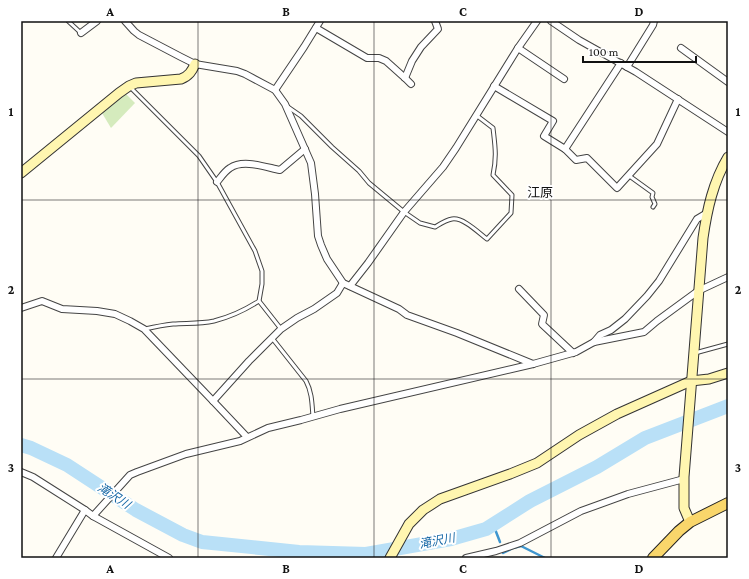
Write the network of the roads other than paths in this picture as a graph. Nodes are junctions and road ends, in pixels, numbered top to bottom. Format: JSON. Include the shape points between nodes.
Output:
{"nodes":[{"id":1,"x":68,"y":21,"type":"edge"},
{"id":2,"x":97,"y":21,"type":"edge"},
{"id":3,"x":125,"y":21,"type":"edge"},
{"id":4,"x":320,"y":21,"type":"edge"},
{"id":5,"x":435,"y":21,"type":"edge"},
{"id":6,"x":537,"y":21,"type":"edge"},
{"id":7,"x":550,"y":21,"type":"edge"},
{"id":8,"x":654,"y":21,"type":"edge"},
{"id":9,"x":316,"y":28,"type":"junction"},
{"id":10,"x":81,"y":33,"type":"joint"},
{"id":11,"x":518,"y":48,"type":"junction"},
{"id":12,"x":681,"y":48,"type":"dead end"},
{"id":13,"x":621,"y":63,"type":"junction"},
{"id":14,"x":195,"y":64,"type":"junction"},
{"id":15,"x":627,"y":67,"type":"junction"},
{"id":16,"x":405,"y":78,"type":"junction"},
{"id":17,"x":564,"y":79,"type":"dead end"},
{"id":18,"x":728,"y":82,"type":"edge"},
{"id":19,"x":411,"y":84,"type":"dead end"},
{"id":20,"x":129,"y":86,"type":"junction"},
{"id":21,"x":494,"y":86,"type":"junction"},
{"id":22,"x":275,"y":90,"type":"junction"},
{"id":23,"x":678,"y":99,"type":"junction"},
{"id":24,"x":285,"y":104,"type":"junction"},
{"id":25,"x":476,"y":116,"type":"junction"},
{"id":26,"x":728,"y":132,"type":"edge"},
{"id":27,"x":305,"y":148,"type":"junction"},
{"id":28,"x":565,"y":149,"type":"junction"},
{"id":29,"x":728,"y":157,"type":"edge"},
{"id":30,"x":21,"y":172,"type":"edge"},
{"id":31,"x":628,"y":176,"type":"junction"},
{"id":32,"x":217,"y":182,"type":"junction"},
{"id":33,"x":653,"y":207,"type":"dead end"},
{"id":34,"x":404,"y":212,"type":"junction"},
{"id":35,"x":707,"y":213,"type":"junction"},
{"id":36,"x":727,"y":280,"type":"edge"},
{"id":37,"x":343,"y":282,"type":"junction"},
{"id":38,"x":350,"y":286,"type":"junction"},
{"id":39,"x":519,"y":289,"type":"dead end"},
{"id":40,"x":698,"y":291,"type":"junction"},
{"id":41,"x":259,"y":301,"type":"junction"},
{"id":42,"x":21,"y":308,"type":"edge"},
{"id":43,"x":144,"y":329,"type":"junction"},
{"id":44,"x":281,"y":329,"type":"junction"},
{"id":45,"x":272,"y":338,"type":"junction"},
{"id":46,"x":594,"y":342,"type":"junction"},
{"id":47,"x":728,"y":344,"type":"edge"},
{"id":48,"x":573,"y":353,"type":"junction"},
{"id":49,"x":694,"y":354,"type":"junction"},
{"id":50,"x":533,"y":364,"type":"junction"},
{"id":51,"x":728,"y":373,"type":"edge"},
{"id":52,"x":691,"y":381,"type":"junction"},
{"id":53,"x":213,"y":401,"type":"junction"},
{"id":54,"x":314,"y":417,"type":"junction"},
{"id":55,"x":247,"y":437,"type":"junction"},
{"id":56,"x":21,"y":472,"type":"edge"},
{"id":57,"x":684,"y":478,"type":"junction"},
{"id":58,"x":728,"y":503,"type":"edge"},
{"id":59,"x":85,"y":510,"type":"junction"},
{"id":60,"x":94,"y":515,"type":"junction"},
{"id":61,"x":690,"y":522,"type":"junction"},
{"id":62,"x":56,"y":558,"type":"edge"},
{"id":63,"x":169,"y":558,"type":"edge"},
{"id":64,"x":390,"y":558,"type":"edge"},
{"id":65,"x":466,"y":558,"type":"edge"},
{"id":66,"x":653,"y":558,"type":"edge"}],
"edges":[{"from":1,"to":10,"type":"lane"},
{"from":2,"to":10,"type":"street"},
{"from":3,"to":14,"type":"street","via":[[140,35]]},
{"from":4,"to":9,"type":"street"},
{"from":5,"to":16,"type":"street","via":[[438,29],[421,47]]},
{"from":6,"to":11,"type":"street"},
{"from":7,"to":13,"type":"street"},
{"from":8,"to":15,"type":"street"},
{"from":9,"to":16,"type":"street","via":[[367,58],[386,61]]},
{"from":9,"to":22,"type":"street"},
{"from":11,"to":17,"type":"street"},
{"from":11,"to":21,"type":"street"},
{"from":12,"to":18,"type":"street"},
{"from":13,"to":15,"type":"street"},
{"from":13,"to":28,"type":"street"},
{"from":14,"to":20,"type":"street","via":[[190,74],[181,79],[136,83]]},
{"from":14,"to":22,"type":"street","via":[[237,71]]},
{"from":15,"to":23,"type":"street"},
{"from":16,"to":19,"type":"street"},
{"from":20,"to":30,"type":"street"},
{"from":20,"to":32,"type":"lane","via":[[199,156]]},
{"from":21,"to":25,"type":"street"},
{"from":21,"to":28,"type":"street","via":[[553,121],[544,136]]},
{"from":22,"to":24,"type":"street"},
{"from":23,"to":26,"type":"street"},
{"from":23,"to":31,"type":"street","via":[[657,144]]},
{"from":24,"to":27,"type":"street"},
{"from":24,"to":34,"type":"lane","via":[[301,116],[369,183]]},
{"from":25,"to":34,"type":"street","via":[[443,167]]},
{"from":25,"to":34,"type":"lane","via":[[493,128],[496,153],[493,175],[512,195],[510,213],[488,239],[458,218],[435,227],[420,223]]},
{"from":27,"to":32,"type":"street","via":[[280,170],[244,163],[236,164],[228,168]]},
{"from":27,"to":37,"type":"street","via":[[313,174],[318,236],[327,259]]},
{"from":28,"to":31,"type":"street","via":[[576,160],[587,158],[617,188]]},
{"from":29,"to":35,"type":"street","via":[[713,189]]},
{"from":31,"to":33,"type":"lane","via":[[653,193]]},
{"from":32,"to":41,"type":"lane","via":[[255,251],[262,271]]},
{"from":34,"to":38,"type":"street"},
{"from":35,"to":40,"type":"street"},
{"from":35,"to":46,"type":"street","via":[[697,219],[647,296],[625,319],[600,335]]},
{"from":36,"to":40,"type":"street"},
{"from":37,"to":38,"type":"street"},
{"from":37,"to":44,"type":"street","via":[[337,293]]},
{"from":38,"to":50,"type":"street","via":[[407,315]]},
{"from":39,"to":48,"type":"street","via":[[544,315],[542,324]]},
{"from":40,"to":46,"type":"street","via":[[644,332]]},
{"from":40,"to":49,"type":"street"},
{"from":41,"to":43,"type":"lane","via":[[235,314],[213,321]]},
{"from":41,"to":44,"type":"lane"},
{"from":42,"to":43,"type":"street","via":[[42,301],[62,309],[115,314]]},
{"from":43,"to":53,"type":"street"},
{"from":44,"to":45,"type":"street"},
{"from":45,"to":53,"type":"street"},
{"from":45,"to":54,"type":"lane","via":[[310,388]]},
{"from":46,"to":48,"type":"street"},
{"from":47,"to":49,"type":"lane"},
{"from":48,"to":50,"type":"street"},
{"from":49,"to":52,"type":"street"},
{"from":50,"to":54,"type":"street"},
{"from":51,"to":52,"type":"street"},
{"from":52,"to":57,"type":"street"},
{"from":52,"to":64,"type":"street","via":[[617,414],[537,462],[440,499],[409,524]]},
{"from":53,"to":55,"type":"street"},
{"from":54,"to":55,"type":"street","via":[[268,428]]},
{"from":55,"to":60,"type":"street","via":[[186,454],[130,475]]},
{"from":56,"to":59,"type":"street"},
{"from":57,"to":61,"type":"street","via":[[684,508]]},
{"from":57,"to":65,"type":"street","via":[[581,511],[520,543]]},
{"from":58,"to":61,"type":"main road"},
{"from":59,"to":60,"type":"street"},
{"from":59,"to":62,"type":"street"},
{"from":60,"to":63,"type":"street"},
{"from":61,"to":66,"type":"main road"}]}
